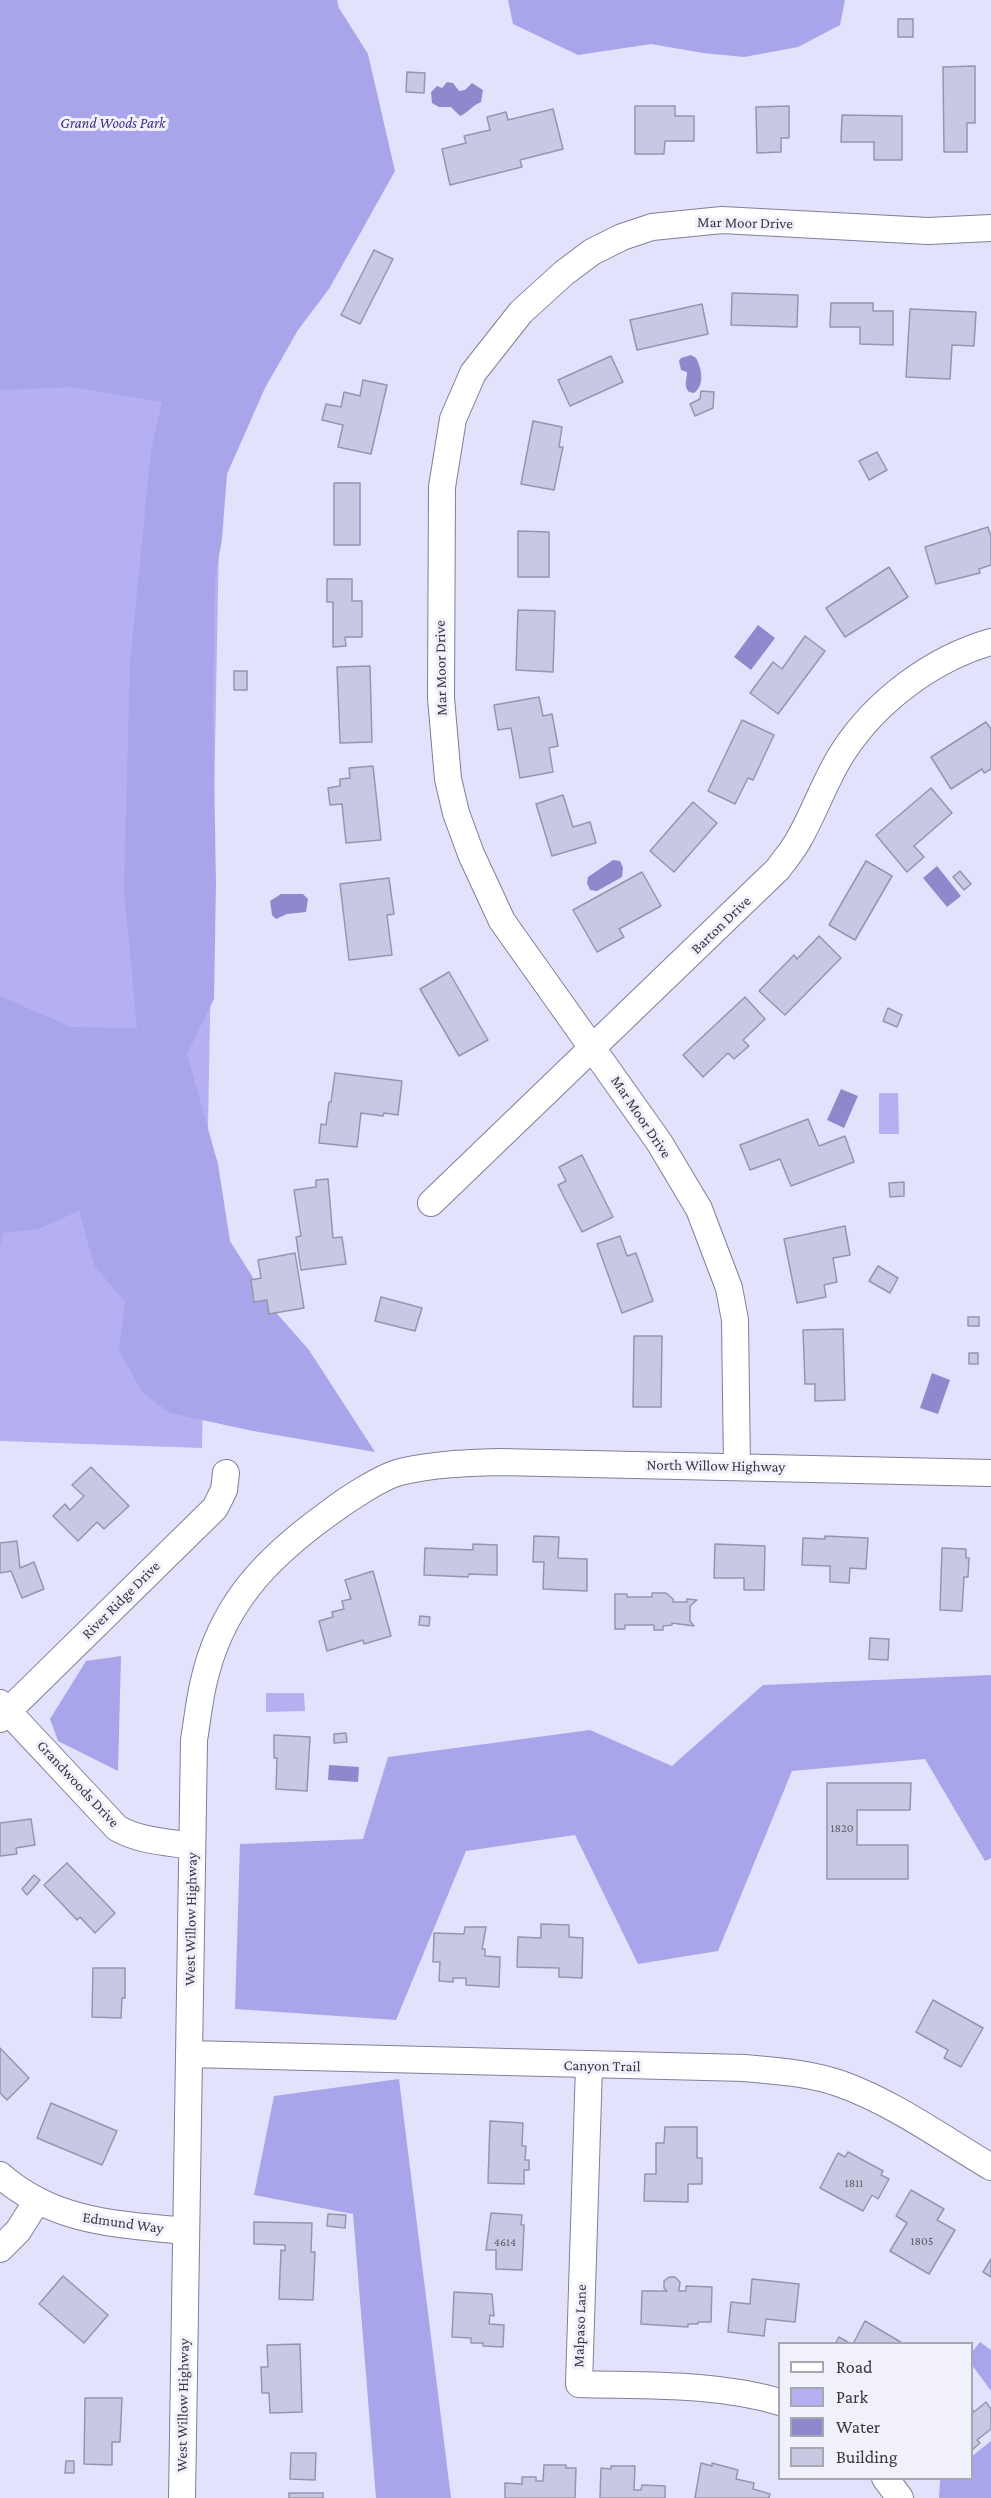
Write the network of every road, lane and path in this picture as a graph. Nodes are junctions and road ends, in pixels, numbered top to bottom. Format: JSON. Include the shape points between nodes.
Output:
{"nodes":[{"id":1,"x":991,"y":228,"type":"edge"},
{"id":2,"x":991,"y":642,"type":"edge"},
{"id":3,"x":593,"y":1047,"type":"junction"},
{"id":4,"x":431,"y":1203,"type":"dead end"},
{"id":5,"x":441,"y":1464,"type":"joint"},
{"id":6,"x":737,"y":1467,"type":"junction"},
{"id":7,"x":226,"y":1473,"type":"dead end"},
{"id":8,"x":991,"y":1473,"type":"edge"},
{"id":9,"x":3,"y":1711,"type":"edge"},
{"id":10,"x":192,"y":1846,"type":"junction"},
{"id":11,"x":189,"y":2054,"type":"junction"},
{"id":12,"x":589,"y":2066,"type":"junction"},
{"id":13,"x":991,"y":2167,"type":"edge"},
{"id":14,"x":0,"y":2175,"type":"edge"},
{"id":15,"x":37,"y":2202,"type":"junction"},
{"id":16,"x":185,"y":2231,"type":"junction"},
{"id":17,"x":0,"y":2249,"type":"edge"},
{"id":18,"x":778,"y":2401,"type":"edge"},
{"id":19,"x":886,"y":2480,"type":"edge"},
{"id":20,"x":182,"y":2498,"type":"edge"},
{"id":21,"x":900,"y":2498,"type":"edge"}],
"edges":[{"from":1,"to":3,"type":"street","name":"Mar Moor Drive","via":[[928,231],[722,220],[652,226],[592,252],[564,273],[521,312],[472,373],[453,419],[442,487],[441,698],[448,779],[471,854],[502,921]]},
{"from":2,"to":3,"type":"street","name":"Barton Drive","via":[[935,666],[876,711],[843,753],[798,841],[778,869]]},
{"from":3,"to":4,"type":"street","name":"Barton Drive"},
{"from":3,"to":6,"type":"street","name":"Mar Moor Drive","via":[[695,1202],[726,1279],[737,1347]]},
{"from":5,"to":6,"type":"street","name":"North Willow Highway"},
{"from":5,"to":10,"type":"street","name":"West Willow Highway","via":[[398,1473],[344,1502],[256,1575],[234,1606],[218,1637],[203,1685],[194,1740]]},
{"from":6,"to":8,"type":"street","name":"North Willow Highway"},
{"from":7,"to":9,"type":"street","name":"River Ridge Drive","via":[[224,1490],[215,1508]]},
{"from":9,"to":10,"type":"street","name":"Grandwoods Drive","via":[[117,1828],[140,1838]]},
{"from":10,"to":11,"type":"street","name":"West Willow Highway"},
{"from":11,"to":12,"type":"street","name":"Canyon Trail"},
{"from":11,"to":16,"type":"street","name":"West Willow Highway"},
{"from":12,"to":13,"type":"street","name":"Canyon Trail","via":[[745,2068],[796,2073],[840,2084],[883,2102]]},
{"from":12,"to":18,"type":"street","name":"Malpaso Lane","via":[[579,2384],[711,2388]]},
{"from":14,"to":15,"type":"street","name":"Edmund Way"},
{"from":15,"to":16,"type":"street","name":"Edmund Way","via":[[90,2220]]},
{"from":15,"to":17,"type":"street","via":[[18,2231]]},
{"from":16,"to":20,"type":"street","name":"West Willow Highway"},
{"from":19,"to":21,"type":"street"}]}
